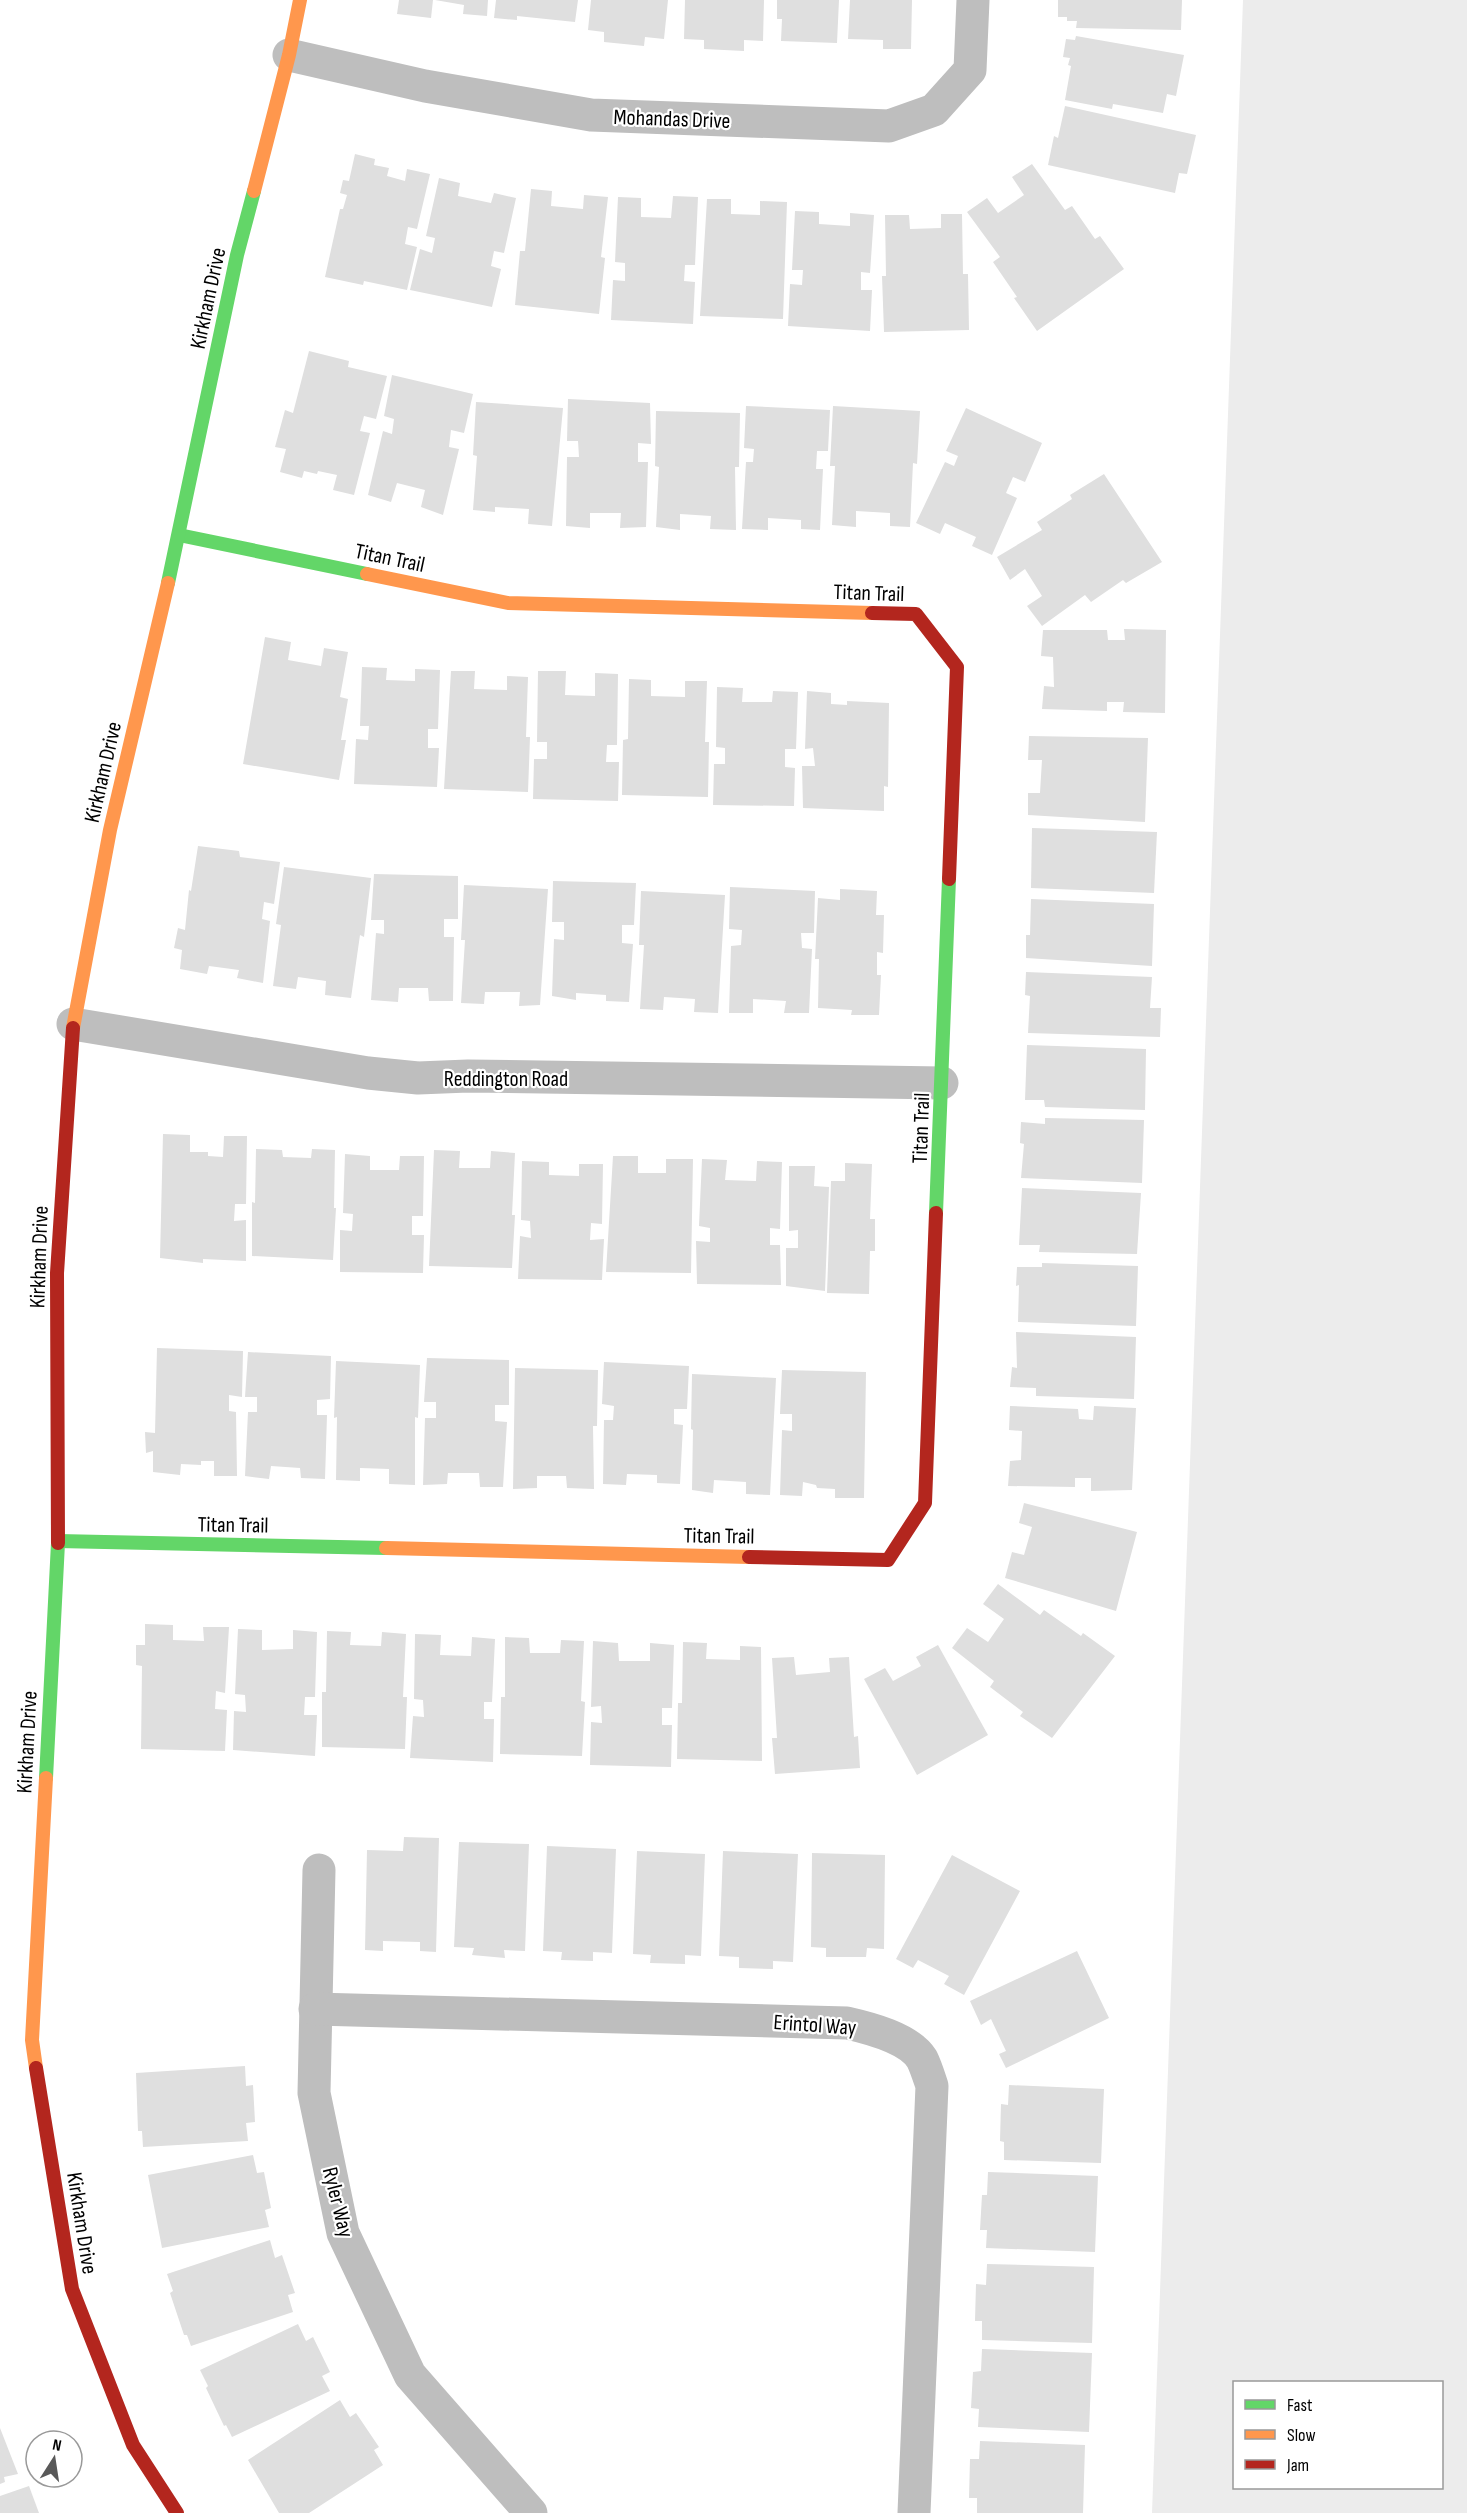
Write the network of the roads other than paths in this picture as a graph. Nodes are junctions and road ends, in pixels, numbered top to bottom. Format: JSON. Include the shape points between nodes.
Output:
{"nodes":[{"id":1,"x":300,"y":0,"type":"edge"},
{"id":2,"x":973,"y":0,"type":"edge"},
{"id":3,"x":290,"y":55,"type":"junction"},
{"id":4,"x":178,"y":535,"type":"junction"},
{"id":5,"x":73,"y":1024,"type":"junction"},
{"id":6,"x":942,"y":1083,"type":"junction"},
{"id":7,"x":58,"y":1541,"type":"junction"},
{"id":8,"x":319,"y":1870,"type":"dead end"},
{"id":9,"x":315,"y":2008,"type":"junction"},
{"id":10,"x":177,"y":2513,"type":"edge"},
{"id":11,"x":531,"y":2513,"type":"edge"},
{"id":12,"x":914,"y":2513,"type":"edge"}],
"edges":[{"from":1,"to":3,"type":"street","name":"Kirkham Drive"},
{"from":2,"to":3,"type":"street","name":"Mohandas Drive","via":[[970,70],[933,110],[889,126],[591,115],[425,86]]},
{"from":3,"to":4,"type":"street","name":"Kirkham Drive","via":[[237,255]]},
{"from":4,"to":5,"type":"street","name":"Kirkham Drive","via":[[110,830]]},
{"from":4,"to":6,"type":"street","name":"Titan Trail","via":[[508,603],[916,614],[957,667]]},
{"from":5,"to":6,"type":"street","name":"Reddington Road","via":[[418,1078]]},
{"from":5,"to":7,"type":"street","name":"Kirkham Drive","via":[[57,1273]]},
{"from":6,"to":7,"type":"street","name":"Titan Trail","via":[[925,1503],[888,1560]]},
{"from":7,"to":10,"type":"street","name":"Kirkham Drive","via":[[32,2040],[72,2289],[133,2445]]},
{"from":8,"to":9,"type":"street","name":"Ryler Way"},
{"from":9,"to":11,"type":"street","name":"Ryler Way","via":[[314,2092],[344,2233],[410,2376]]},
{"from":9,"to":12,"type":"street","name":"Erintol Way","via":[[847,2023],[902,2042],[921,2058],[932,2086]]}]}
